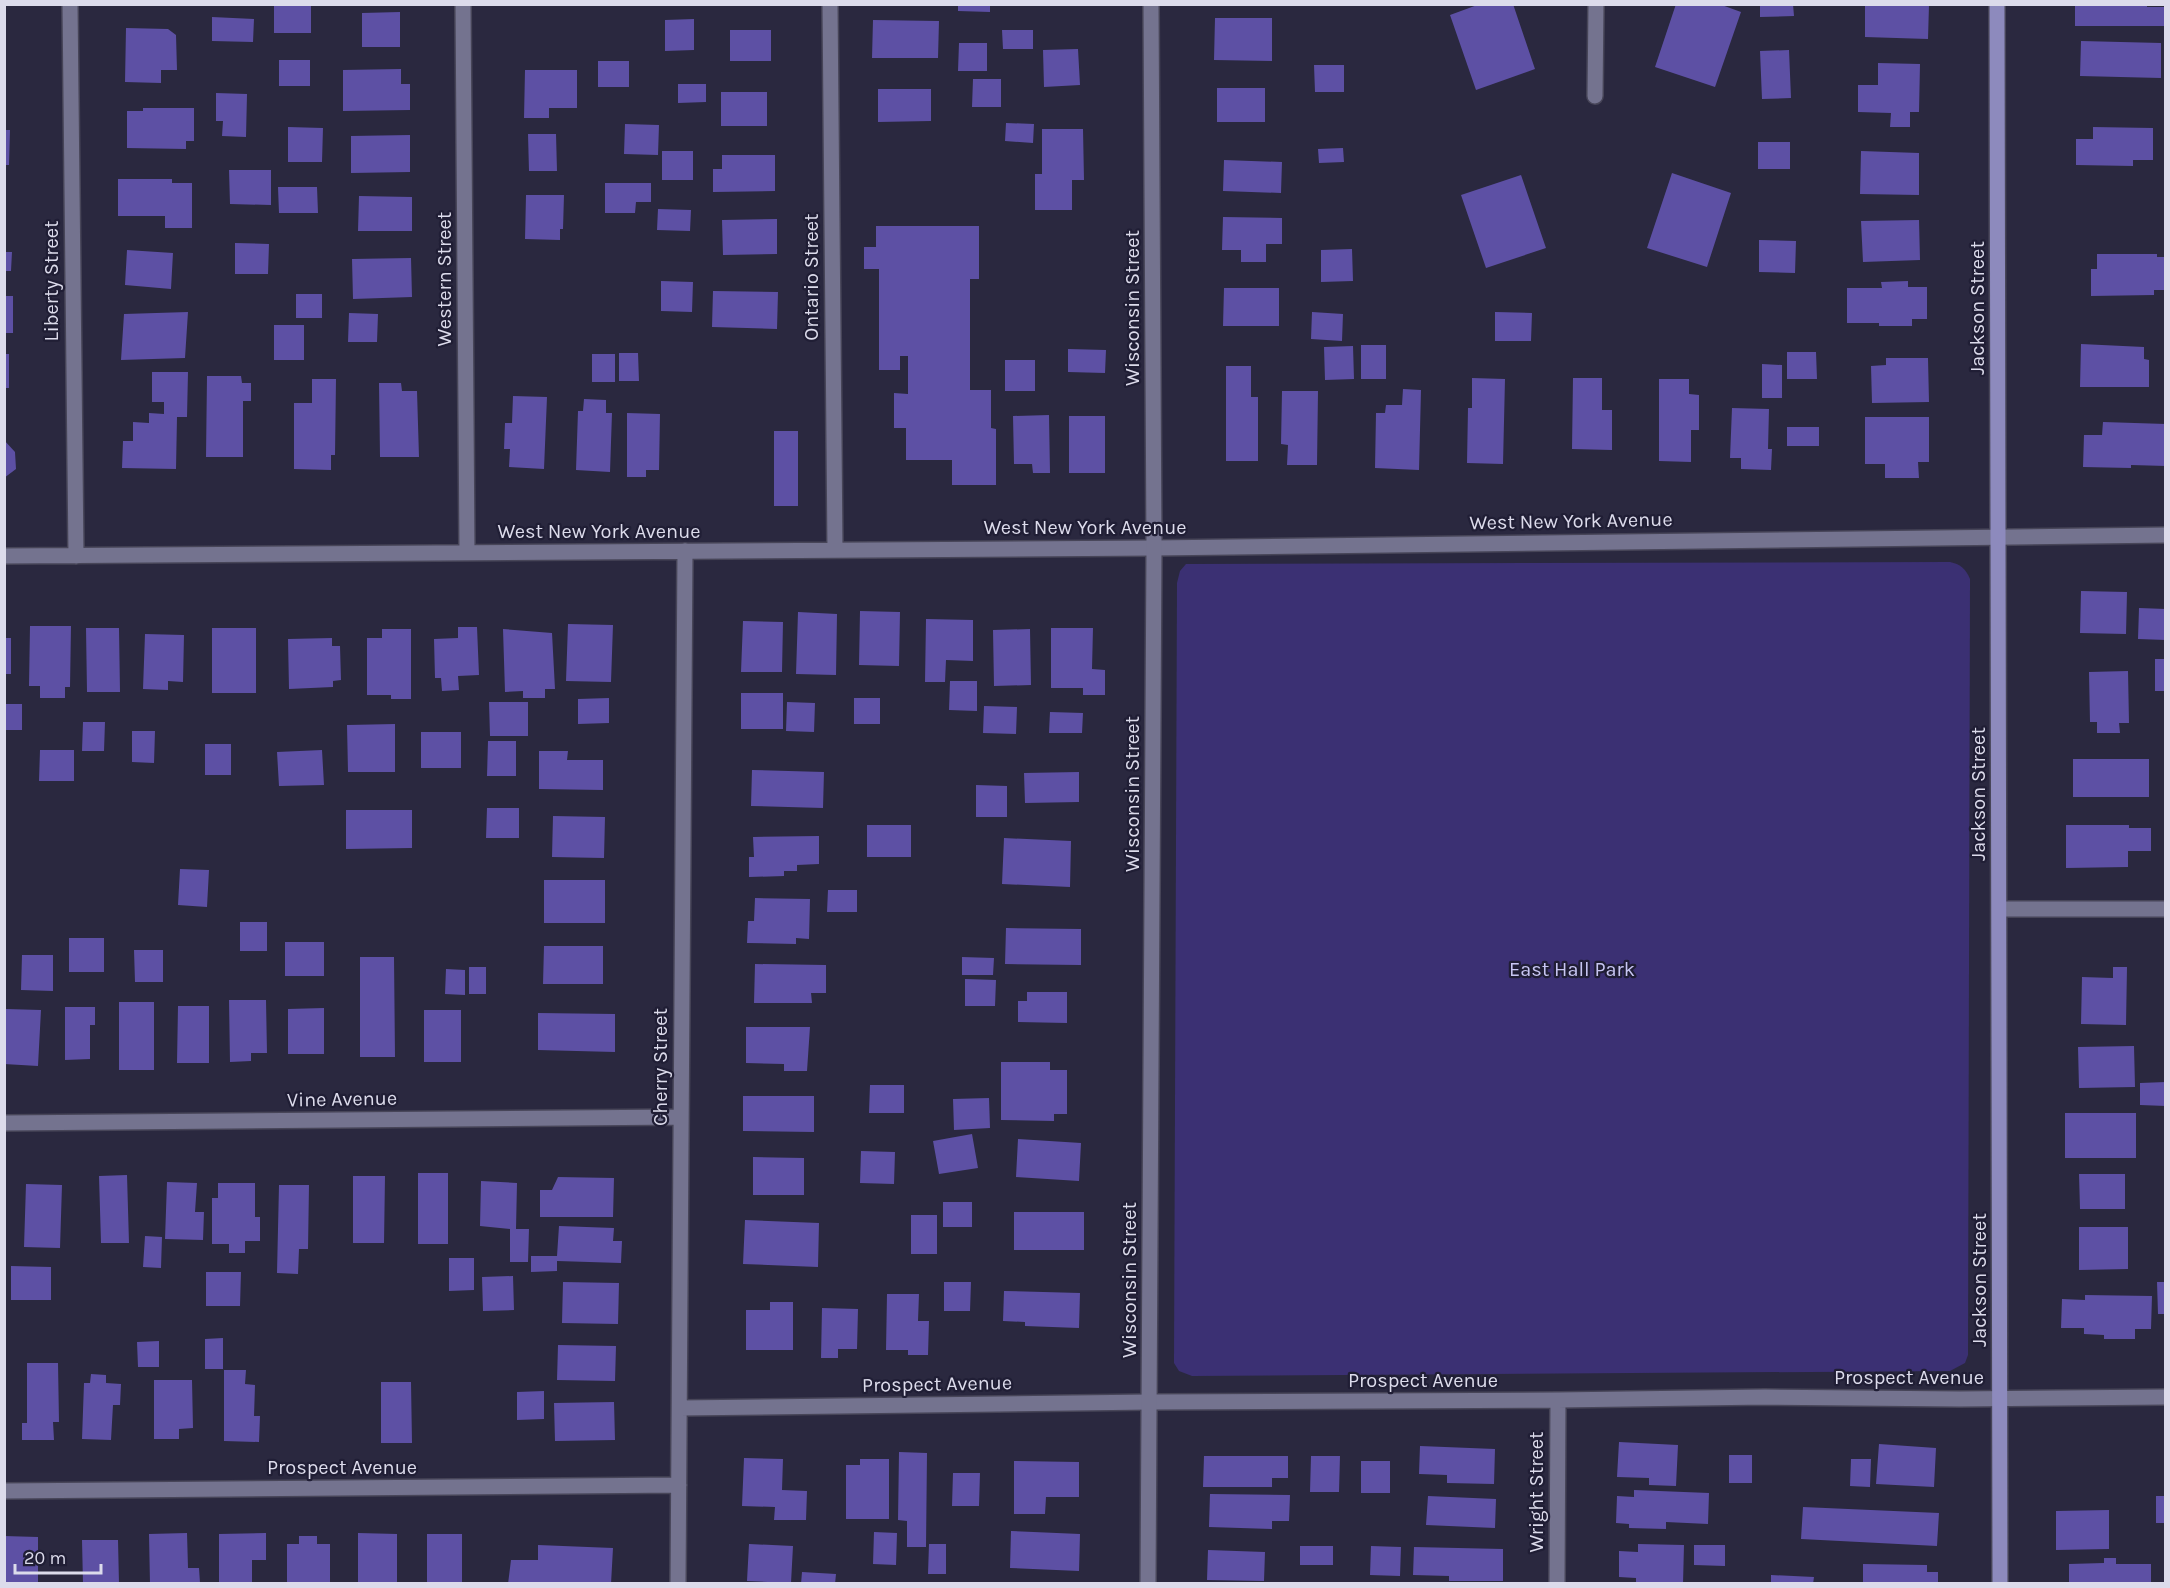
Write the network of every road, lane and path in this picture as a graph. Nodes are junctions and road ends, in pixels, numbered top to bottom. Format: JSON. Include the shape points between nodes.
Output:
{"nodes":[{"id":1,"x":70,"y":4,"type":"edge"},
{"id":2,"x":463,"y":4,"type":"edge"},
{"id":3,"x":830,"y":4,"type":"edge"},
{"id":4,"x":1151,"y":4,"type":"edge"},
{"id":5,"x":1596,"y":4,"type":"edge"},
{"id":6,"x":1997,"y":4,"type":"edge"},
{"id":7,"x":1595,"y":96,"type":"dead end"},
{"id":8,"x":2166,"y":535,"type":"edge"},
{"id":9,"x":1998,"y":537,"type":"junction"},
{"id":10,"x":1154,"y":548,"type":"junction"},
{"id":11,"x":835,"y":550,"type":"junction"},
{"id":12,"x":684,"y":551,"type":"junction"},
{"id":13,"x":467,"y":553,"type":"junction"},
{"id":14,"x":4,"y":556,"type":"edge"},
{"id":15,"x":76,"y":556,"type":"junction"},
{"id":16,"x":2000,"y":909,"type":"junction"},
{"id":17,"x":2166,"y":909,"type":"edge"},
{"id":18,"x":680,"y":1117,"type":"junction"},
{"id":19,"x":4,"y":1123,"type":"edge"},
{"id":20,"x":2166,"y":1397,"type":"edge"},
{"id":21,"x":2001,"y":1398,"type":"junction"},
{"id":22,"x":1557,"y":1400,"type":"junction"},
{"id":23,"x":1150,"y":1402,"type":"junction"},
{"id":24,"x":680,"y":1408,"type":"junction"},
{"id":25,"x":679,"y":1485,"type":"junction"},
{"id":26,"x":4,"y":1491,"type":"edge"},
{"id":27,"x":678,"y":1584,"type":"edge"},
{"id":28,"x":1148,"y":1584,"type":"edge"},
{"id":29,"x":1557,"y":1584,"type":"edge"},
{"id":30,"x":2000,"y":1584,"type":"edge"}],
"edges":[{"from":1,"to":15,"type":"street","name":"Liberty Street"},
{"from":2,"to":13,"type":"street","name":"Western Street"},
{"from":3,"to":11,"type":"street","name":"Ontario Street"},
{"from":4,"to":10,"type":"street","name":"Wisconsin Street"},
{"from":5,"to":7,"type":"street"},
{"from":6,"to":9,"type":"main road","name":"Jackson Street"},
{"from":8,"to":9,"type":"street","name":"West New York Avenue"},
{"from":9,"to":10,"type":"street","name":"West New York Avenue"},
{"from":9,"to":16,"type":"main road","name":"Jackson Street"},
{"from":10,"to":11,"type":"street","name":"West New York Avenue"},
{"from":10,"to":23,"type":"street","name":"Wisconsin Street"},
{"from":11,"to":12,"type":"street","name":"West New York Avenue"},
{"from":12,"to":13,"type":"street","name":"West New York Avenue"},
{"from":12,"to":18,"type":"street","name":"Cherry Street"},
{"from":13,"to":15,"type":"street","name":"West New York Avenue"},
{"from":14,"to":15,"type":"street","name":"West New York Avenue"},
{"from":16,"to":17,"type":"street"},
{"from":16,"to":21,"type":"main road","name":"Jackson Street"},
{"from":18,"to":19,"type":"street","name":"Vine Avenue"},
{"from":18,"to":24,"type":"street","name":"Cherry Street"},
{"from":20,"to":21,"type":"street","name":"Prospect Avenue"},
{"from":21,"to":22,"type":"street","name":"Prospect Avenue"},
{"from":21,"to":30,"type":"main road","name":"Jackson Street"},
{"from":22,"to":23,"type":"street","name":"Prospect Avenue"},
{"from":22,"to":29,"type":"street","name":"Wright Street"},
{"from":23,"to":24,"type":"street","name":"Prospect Avenue"},
{"from":23,"to":28,"type":"street","name":"Wisconsin Street"},
{"from":24,"to":25,"type":"street","name":"Cherry Street"},
{"from":25,"to":26,"type":"street","name":"Prospect Avenue"},
{"from":25,"to":27,"type":"street","name":"Cherry Street"}]}
